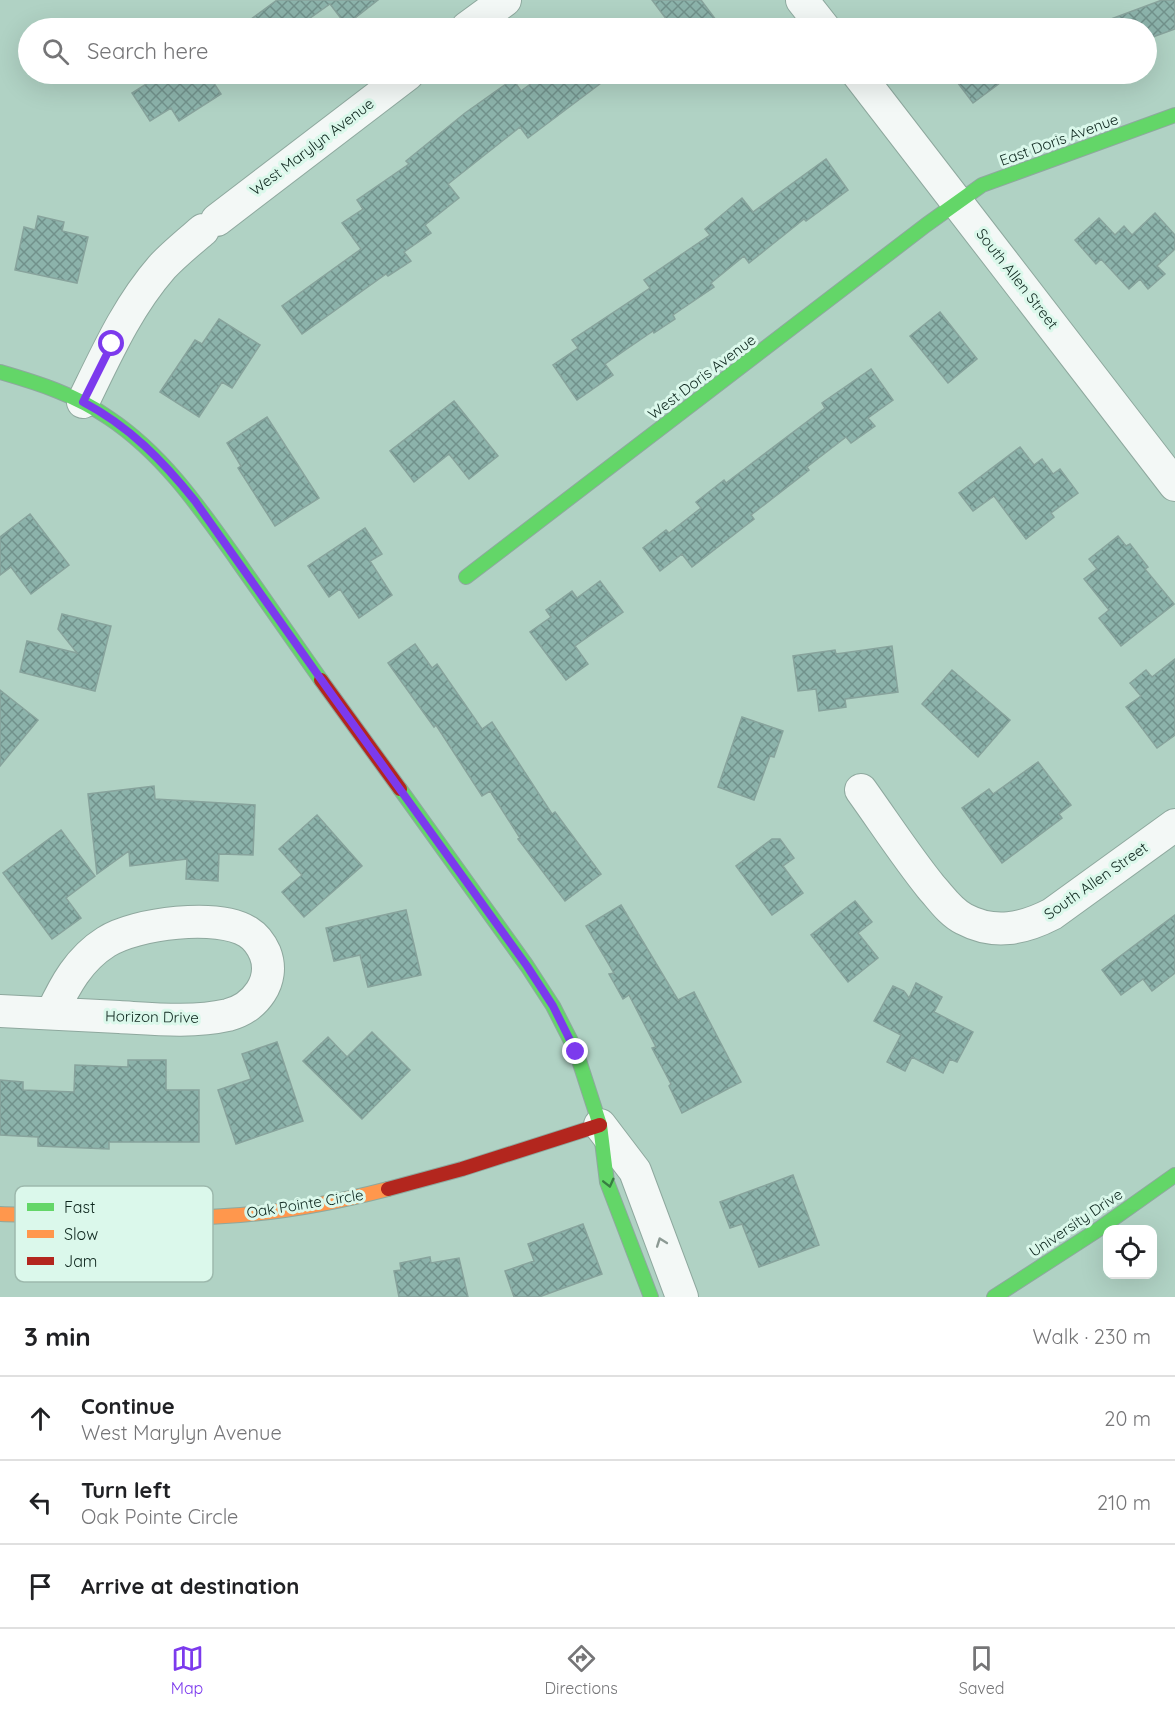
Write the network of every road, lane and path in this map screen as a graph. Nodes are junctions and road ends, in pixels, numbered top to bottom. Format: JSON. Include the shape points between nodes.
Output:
{"nodes":[{"id":1,"x":505,"y":0,"type":"edge"},
{"id":2,"x":802,"y":0,"type":"edge"},
{"id":3,"x":481,"y":18,"type":"edge"},
{"id":4,"x":816,"y":18,"type":"edge"},
{"id":5,"x":395,"y":84,"type":"edge"},
{"id":6,"x":866,"y":84,"type":"edge"},
{"id":7,"x":1175,"y":115,"type":"edge"},
{"id":8,"x":957,"y":202,"type":"junction"},
{"id":9,"x":0,"y":372,"type":"edge"},
{"id":10,"x":83,"y":402,"type":"junction"},
{"id":11,"x":1175,"y":485,"type":"edge"},
{"id":12,"x":466,"y":577,"type":"dead end"},
{"id":13,"x":861,"y":790,"type":"dead end"},
{"id":14,"x":1175,"y":825,"type":"edge"},
{"id":15,"x":0,"y":1011,"type":"edge"},
{"id":16,"x":52,"y":1013,"type":"junction"},
{"id":17,"x":600,"y":1125,"type":"junction"},
{"id":18,"x":1175,"y":1175,"type":"edge"},
{"id":19,"x":0,"y":1214,"type":"edge"},
{"id":20,"x":15,"y":1214,"type":"edge"},
{"id":21,"x":213,"y":1216,"type":"edge"},
{"id":22,"x":651,"y":1297,"type":"edge"},
{"id":23,"x":682,"y":1297,"type":"edge"},
{"id":24,"x":994,"y":1297,"type":"edge"}],
"edges":[{"from":1,"to":3,"type":"street"},
{"from":2,"to":4,"type":"street"},
{"from":5,"to":10,"type":"street","name":"West Marylyn Avenue","via":[[210,225],[163,266],[139,297]]},
{"from":6,"to":8,"type":"street","name":"South Allen Street"},
{"from":7,"to":8,"type":"street","name":"East Doris Avenue","via":[[982,185]]},
{"from":8,"to":11,"type":"street","name":"South Allen Street"},
{"from":8,"to":12,"type":"street","name":"West Doris Avenue"},
{"from":9,"to":10,"type":"street","via":[[46,385]]},
{"from":10,"to":17,"type":"street","via":[[124,426],[147,447],[189,494],[228,547],[553,1006],[576,1052]]},
{"from":13,"to":14,"type":"street","name":"South Allen Street","via":[[950,908],[964,919],[996,929],[1032,924],[1052,914]]},
{"from":15,"to":16,"type":"street","name":"Horizon Drive"},
{"from":16,"to":16,"type":"street","name":"Horizon Drive","via":[[72,974],[86,958],[121,933],[138,928],[177,922],[236,927],[256,938],[266,956],[264,987],[252,1002],[230,1014],[162,1020]]},
{"from":17,"to":21,"type":"street","name":"Oak Pointe Circle","via":[[366,1196]]},
{"from":17,"to":22,"type":"street","one_way":true,"via":[[607,1182]]},
{"from":23,"to":17,"type":"street","one_way":true,"via":[[635,1171]]},
{"from":18,"to":24,"type":"street","name":"University Drive"},
{"from":19,"to":20,"type":"street","name":"Oak Pointe Circle"}]}
